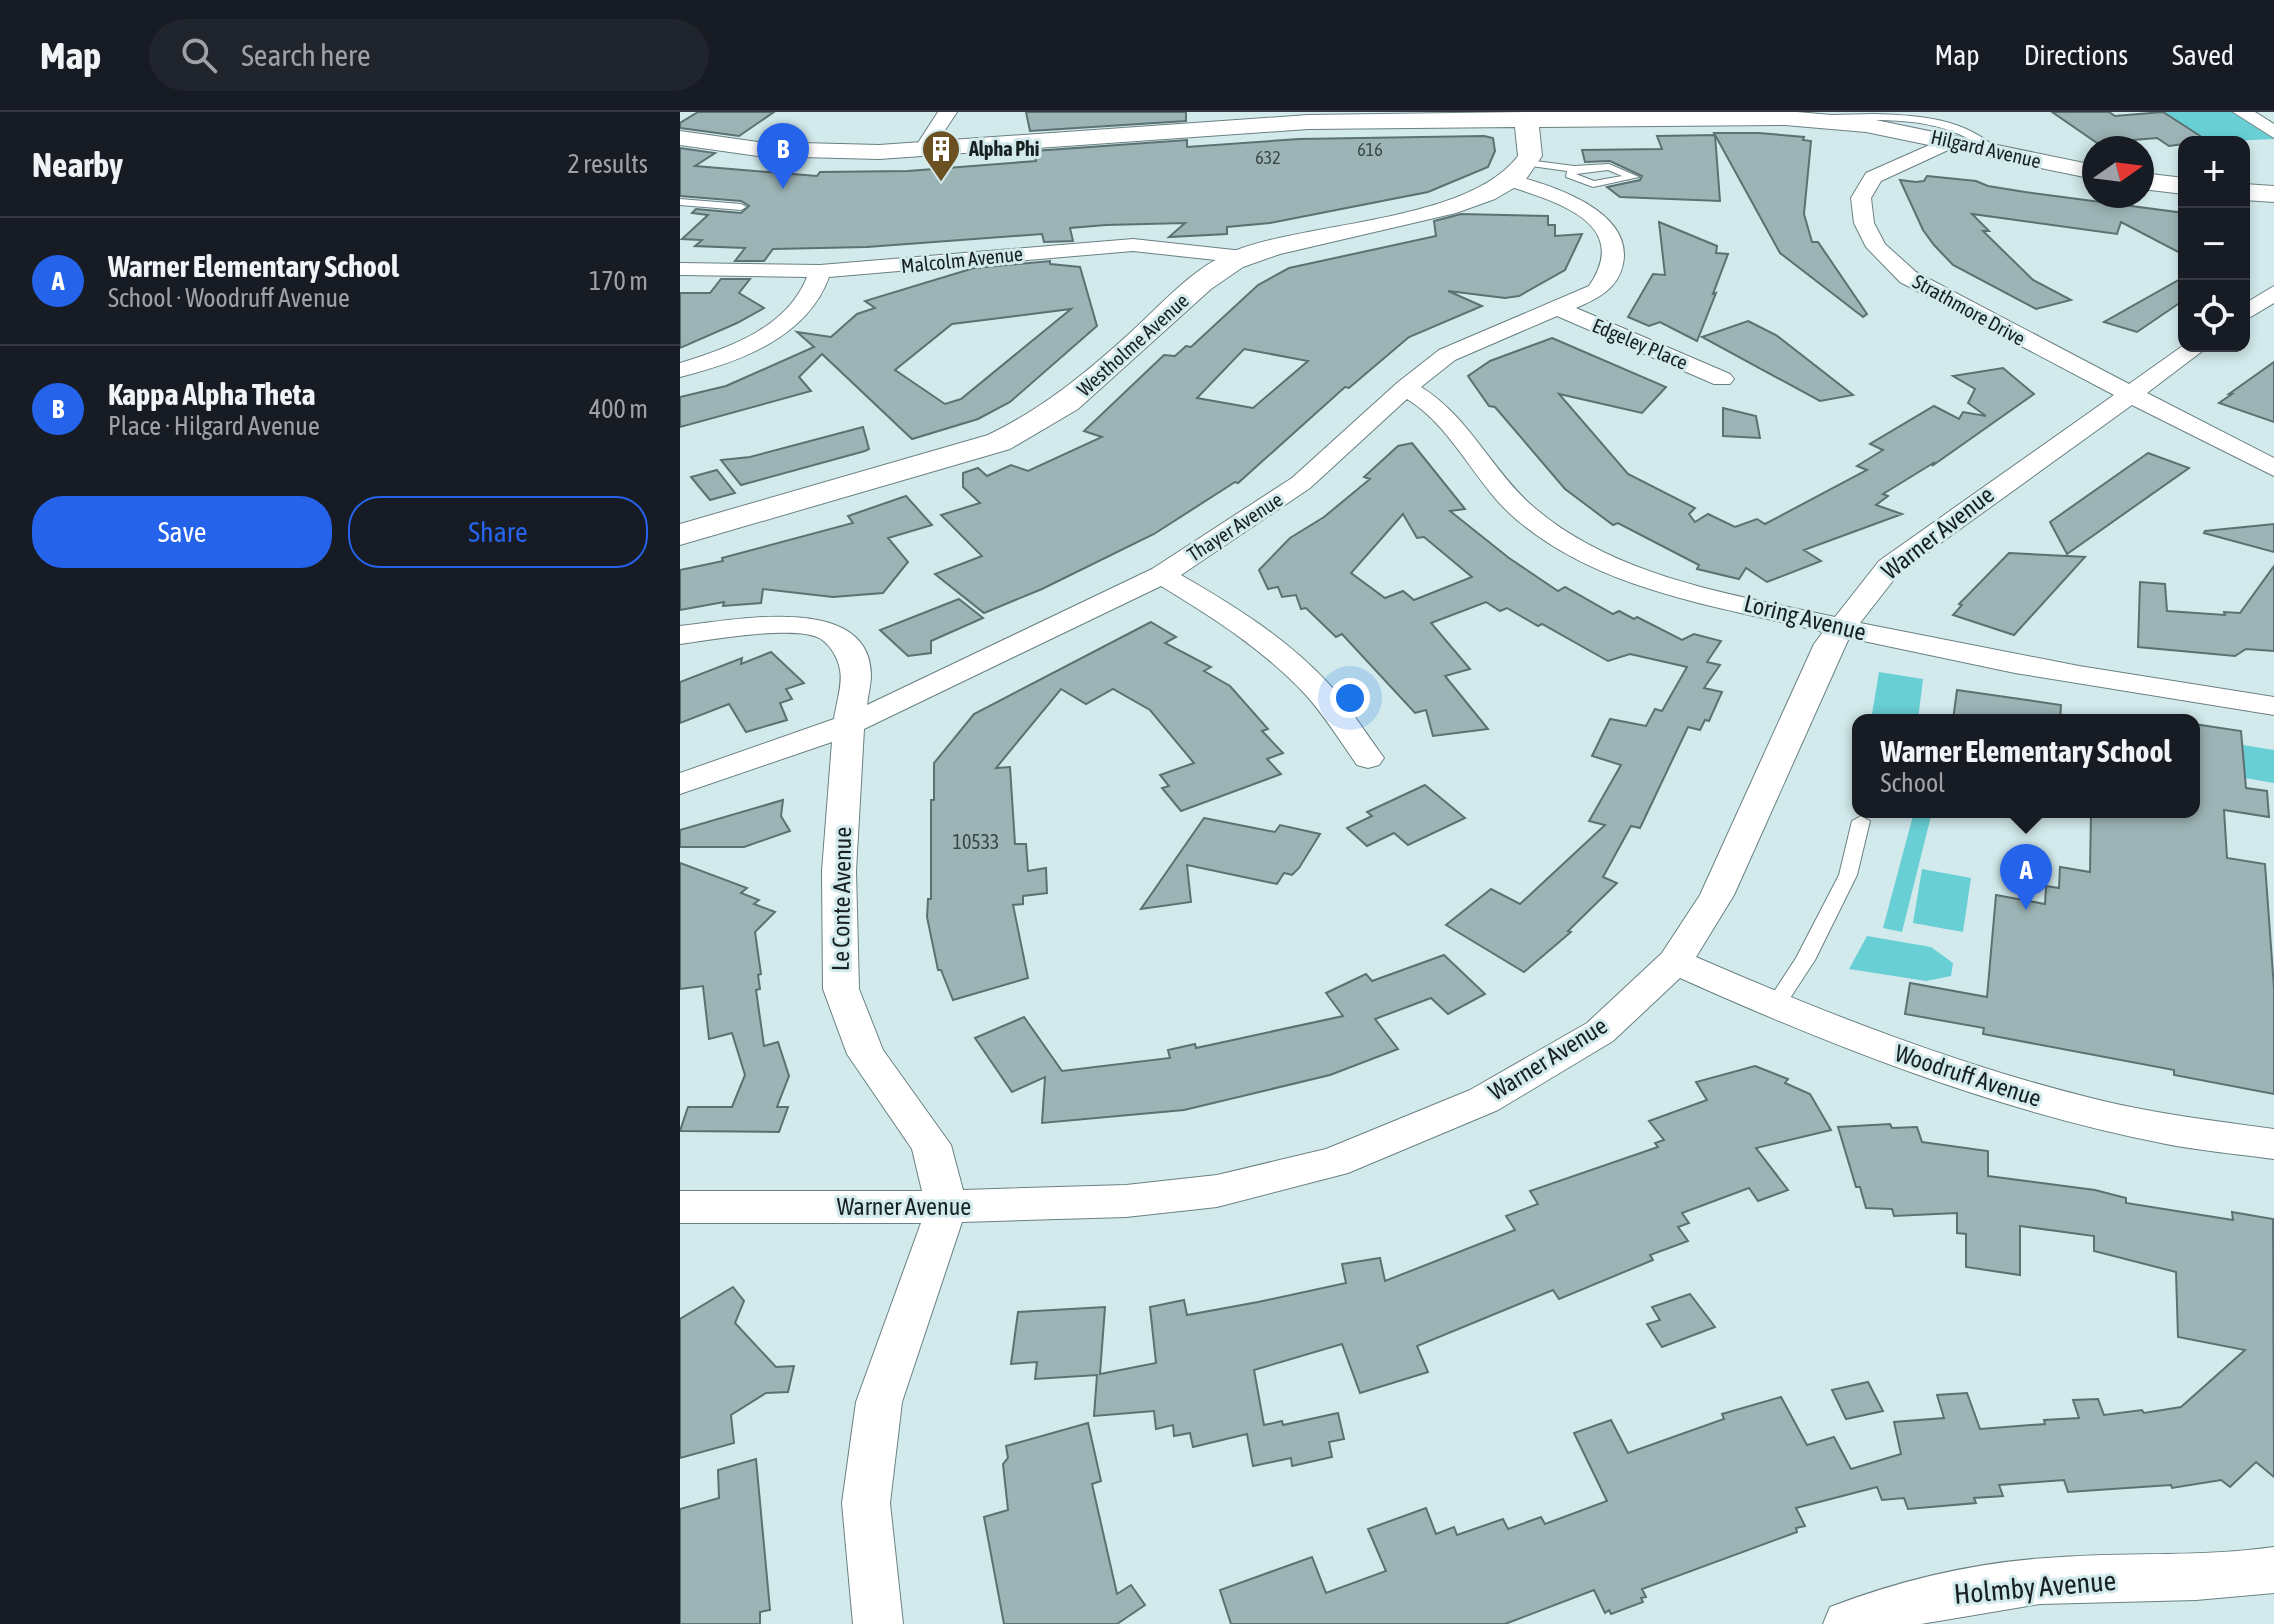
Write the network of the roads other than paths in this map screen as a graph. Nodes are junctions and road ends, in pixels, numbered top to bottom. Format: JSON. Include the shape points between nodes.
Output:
{"nodes":[{"id":1,"x":2242,"y":112,"type":"edge"},
{"id":2,"x":2262,"y":112,"type":"edge"},
{"id":3,"x":1525,"y":115,"type":"edge"},
{"id":4,"x":945,"y":117,"type":"edge"},
{"id":5,"x":1814,"y":119,"type":"junction"},
{"id":6,"x":2274,"y":119,"type":"edge"},
{"id":7,"x":2274,"y":132,"type":"edge"},
{"id":8,"x":683,"y":140,"type":"edge"},
{"id":9,"x":1952,"y":141,"type":"junction"},
{"id":10,"x":960,"y":147,"type":"junction"},
{"id":11,"x":923,"y":149,"type":"junction"},
{"id":12,"x":1994,"y":151,"type":"junction"},
{"id":13,"x":1574,"y":169,"type":"junction"},
{"id":14,"x":2082,"y":169,"type":"edge"},
{"id":15,"x":1520,"y":172,"type":"junction"},
{"id":16,"x":2154,"y":182,"type":"edge"},
{"id":17,"x":2178,"y":185,"type":"edge"},
{"id":18,"x":2250,"y":192,"type":"edge"},
{"id":19,"x":2274,"y":194,"type":"edge"},
{"id":20,"x":680,"y":202,"type":"edge"},
{"id":21,"x":741,"y":207,"type":"dead end"},
{"id":22,"x":1243,"y":257,"type":"junction"},
{"id":23,"x":680,"y":269,"type":"edge"},
{"id":24,"x":820,"y":271,"type":"junction"},
{"id":25,"x":2274,"y":293,"type":"edge"},
{"id":26,"x":1559,"y":309,"type":"junction"},
{"id":27,"x":2250,"y":310,"type":"edge"},
{"id":28,"x":2189,"y":352,"type":"edge"},
{"id":29,"x":680,"y":370,"type":"edge"},
{"id":30,"x":1722,"y":379,"type":"dead end"},
{"id":31,"x":1405,"y":388,"type":"junction"},
{"id":32,"x":2129,"y":394,"type":"junction"},
{"id":33,"x":2274,"y":468,"type":"edge"},
{"id":34,"x":680,"y":535,"type":"edge"},
{"id":35,"x":1162,"y":575,"type":"junction"},
{"id":36,"x":1840,"y":627,"type":"junction"},
{"id":37,"x":680,"y":635,"type":"edge"},
{"id":38,"x":2274,"y":706,"type":"edge"},
{"id":39,"x":849,"y":724,"type":"junction"},
{"id":40,"x":1368,"y":758,"type":"dead end"},
{"id":41,"x":680,"y":784,"type":"edge"},
{"id":42,"x":1861,"y":821,"type":"dead end"},
{"id":43,"x":1675,"y":962,"type":"junction"},
{"id":44,"x":1776,"y":1004,"type":"junction"},
{"id":45,"x":2274,"y":1144,"type":"edge"},
{"id":46,"x":680,"y":1207,"type":"edge"},
{"id":47,"x":947,"y":1207,"type":"junction"},
{"id":48,"x":2274,"y":1570,"type":"edge"},
{"id":49,"x":878,"y":1624,"type":"edge"},
{"id":50,"x":1848,"y":1624,"type":"edge"}],
"edges":[{"from":1,"to":7,"type":"street"},
{"from":2,"to":6,"type":"street"},
{"from":3,"to":5,"type":"street","name":"Hilgard Avenue"},
{"from":3,"to":10,"type":"street","name":"Hilgard Avenue","via":[[1270,123]]},
{"from":3,"to":15,"type":"street","via":[[1531,149]]},
{"from":4,"to":10,"type":"street"},
{"from":4,"to":11,"type":"street"},
{"from":5,"to":9,"type":"street","name":"Hilgard Avenue"},
{"from":5,"to":12,"type":"lane","via":[[1935,120],[1968,129]]},
{"from":8,"to":11,"type":"street","name":"Hilgard Avenue","via":[[800,152]]},
{"from":9,"to":12,"type":"street","name":"Hilgard Avenue"},
{"from":9,"to":32,"type":"street","name":"Strathmore Drive","via":[[1873,177],[1861,198],[1864,223],[1876,247],[1908,277]]},
{"from":10,"to":11,"type":"street","name":"Hilgard Avenue"},
{"from":12,"to":14,"type":"street","name":"Hilgard Avenue"},
{"from":13,"to":13,"type":"lane","via":[[1570,175],[1593,184],[1634,177],[1609,167]]},
{"from":13,"to":15,"type":"lane"},
{"from":15,"to":22,"type":"street","name":"Westholme Avenue","via":[[1456,206]]},
{"from":15,"to":26,"type":"street","name":"Thayer Avenue","via":[[1600,221],[1613,237],[1617,256],[1612,274],[1597,291]]},
{"from":16,"to":17,"type":"street"},
{"from":18,"to":19,"type":"street"},
{"from":20,"to":21,"type":"lane"},
{"from":22,"to":24,"type":"street","name":"Malcolm Avenue","via":[[1133,245]]},
{"from":22,"to":34,"type":"street","name":"Westholme Avenue","via":[[1189,294],[1071,402],[1027,430]]},
{"from":23,"to":24,"type":"street","name":"Malcolm Avenue"},
{"from":24,"to":29,"type":"street","via":[[799,312],[736,350]]},
{"from":25,"to":27,"type":"street"},
{"from":26,"to":30,"type":"street","name":"Edgeley Place"},
{"from":26,"to":31,"type":"street","name":"Thayer Avenue","via":[[1447,355]]},
{"from":28,"to":32,"type":"street","name":"Warner Avenue"},
{"from":31,"to":35,"type":"street","name":"Thayer Avenue","via":[[1301,483]]},
{"from":31,"to":36,"type":"street","name":"Loring Avenue","via":[[1440,415],[1510,499],[1550,533],[1595,559],[1646,578]]},
{"from":32,"to":33,"type":"street","name":"Strathmore Drive"},
{"from":32,"to":36,"type":"street","name":"Warner Avenue","via":[[1889,567]]},
{"from":35,"to":39,"type":"street","name":"Thayer Avenue"},
{"from":35,"to":40,"type":"street","via":[[1272,646],[1318,690]]},
{"from":36,"to":38,"type":"street","name":"Loring Avenue","via":[[2004,664]]},
{"from":36,"to":43,"type":"street","name":"Warner Avenue","via":[[1717,895]]},
{"from":37,"to":39,"type":"street","name":"Le Conte Avenue","via":[[770,625],[806,625],[830,632],[848,649],[856,672]]},
{"from":39,"to":41,"type":"street","name":"Thayer Avenue"},
{"from":39,"to":47,"type":"street","name":"Le Conte Avenue","via":[[839,871],[841,989],[866,1054],[931,1145]]},
{"from":42,"to":44,"type":"lane","via":[[1848,875]]},
{"from":43,"to":44,"type":"street","name":"Woodruff Avenue"},
{"from":43,"to":47,"type":"street","name":"Warner Avenue","via":[[1600,1032],[1484,1100],[1334,1162],[1217,1191],[1126,1201]]},
{"from":44,"to":45,"type":"street","name":"Woodruff Avenue","via":[[1889,1051],[2055,1104],[2166,1129]]},
{"from":46,"to":47,"type":"street","name":"Warner Avenue"},
{"from":47,"to":49,"type":"street","via":[[879,1402],[866,1503]]},
{"from":48,"to":50,"type":"street","name":"Holmby Avenue","via":[[2206,1578],[2062,1579],[1945,1595]]}]}
